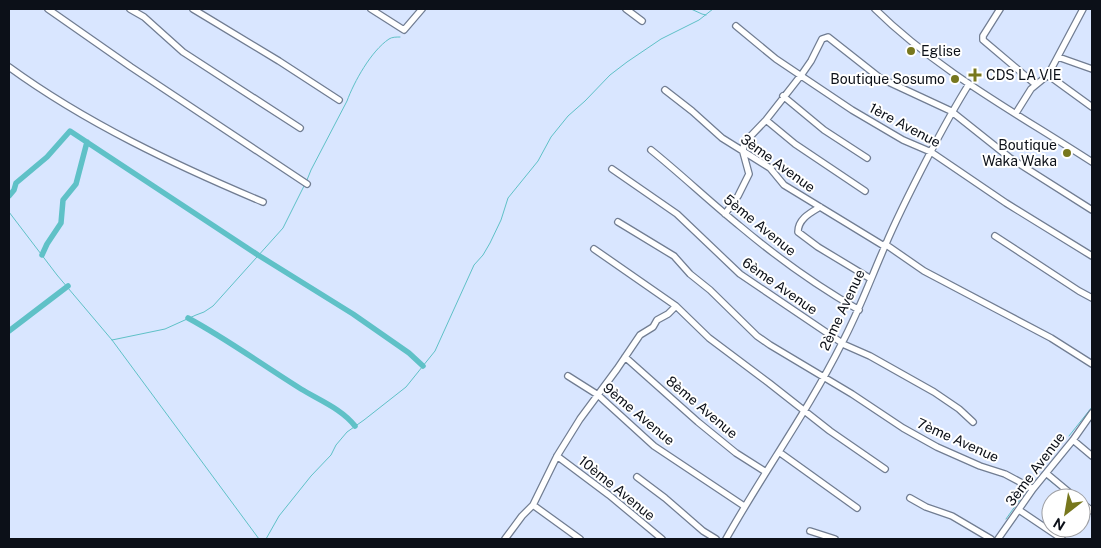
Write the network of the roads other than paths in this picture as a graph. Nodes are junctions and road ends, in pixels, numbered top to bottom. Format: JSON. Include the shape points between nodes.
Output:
{"nodes":[{"id":1,"x":48,"y":9,"type":"edge"},
{"id":2,"x":130,"y":9,"type":"edge"},
{"id":3,"x":192,"y":9,"type":"edge"},
{"id":4,"x":371,"y":9,"type":"edge"},
{"id":5,"x":422,"y":9,"type":"edge"},
{"id":6,"x":626,"y":9,"type":"edge"},
{"id":7,"x":875,"y":9,"type":"edge"},
{"id":8,"x":1000,"y":9,"type":"edge"},
{"id":9,"x":1083,"y":9,"type":"edge"},
{"id":10,"x":642,"y":21,"type":"dead end"},
{"id":11,"x":736,"y":26,"type":"dead end"},
{"id":12,"x":1058,"y":57,"type":"junction"},
{"id":13,"x":9,"y":66,"type":"edge"},
{"id":14,"x":1092,"y":69,"type":"edge"},
{"id":15,"x":802,"y":74,"type":"junction"},
{"id":16,"x":1048,"y":75,"type":"junction"},
{"id":17,"x":969,"y":84,"type":"junction"},
{"id":18,"x":1035,"y":84,"type":"junction"},
{"id":19,"x":665,"y":90,"type":"dead end"},
{"id":20,"x":783,"y":96,"type":"junction"},
{"id":21,"x":339,"y":100,"type":"dead end"},
{"id":22,"x":1092,"y":107,"type":"edge"},
{"id":23,"x":951,"y":111,"type":"junction"},
{"id":24,"x":1016,"y":113,"type":"junction"},
{"id":25,"x":766,"y":120,"type":"junction"},
{"id":26,"x":300,"y":128,"type":"dead end"},
{"id":27,"x":651,"y":150,"type":"dead end"},
{"id":28,"x":743,"y":152,"type":"junction"},
{"id":29,"x":931,"y":152,"type":"junction"},
{"id":30,"x":867,"y":158,"type":"dead end"},
{"id":31,"x":1092,"y":162,"type":"edge"},
{"id":32,"x":612,"y":169,"type":"dead end"},
{"id":33,"x":306,"y":183,"type":"dead end"},
{"id":34,"x":865,"y":192,"type":"dead end"},
{"id":35,"x":263,"y":202,"type":"dead end"},
{"id":36,"x":820,"y":207,"type":"junction"},
{"id":37,"x":1092,"y":210,"type":"edge"},
{"id":38,"x":726,"y":214,"type":"junction"},
{"id":39,"x":618,"y":222,"type":"dead end"},
{"id":40,"x":995,"y":236,"type":"dead end"},
{"id":41,"x":885,"y":245,"type":"junction"},
{"id":42,"x":594,"y":249,"type":"dead end"},
{"id":43,"x":1092,"y":256,"type":"edge"},
{"id":44,"x":871,"y":279,"type":"junction"},
{"id":45,"x":1092,"y":298,"type":"edge"},
{"id":46,"x":676,"y":306,"type":"junction"},
{"id":47,"x":859,"y":310,"type":"junction"},
{"id":48,"x":842,"y":344,"type":"junction"},
{"id":49,"x":625,"y":357,"type":"junction"},
{"id":50,"x":1092,"y":364,"type":"edge"},
{"id":51,"x":568,"y":376,"type":"dead end"},
{"id":52,"x":824,"y":378,"type":"junction"},
{"id":53,"x":598,"y":395,"type":"junction"},
{"id":54,"x":804,"y":411,"type":"junction"},
{"id":55,"x":1092,"y":413,"type":"edge"},
{"id":56,"x":972,"y":422,"type":"dead end"},
{"id":57,"x":1073,"y":440,"type":"junction"},
{"id":58,"x":779,"y":452,"type":"junction"},
{"id":59,"x":557,"y":456,"type":"junction"},
{"id":60,"x":1092,"y":456,"type":"edge"},
{"id":61,"x":885,"y":469,"type":"dead end"},
{"id":62,"x":766,"y":472,"type":"junction"},
{"id":63,"x":1046,"y":473,"type":"junction"},
{"id":64,"x":637,"y":477,"type":"dead end"},
{"id":65,"x":1064,"y":488,"type":"edge"},
{"id":66,"x":1033,"y":489,"type":"junction"},
{"id":67,"x":910,"y":498,"type":"dead end"},
{"id":68,"x":533,"y":504,"type":"junction"},
{"id":69,"x":744,"y":506,"type":"junction"},
{"id":70,"x":857,"y":508,"type":"dead end"},
{"id":71,"x":1019,"y":510,"type":"junction"},
{"id":72,"x":810,"y":531,"type":"dead end"},
{"id":73,"x":505,"y":539,"type":"edge"},
{"id":74,"x":580,"y":539,"type":"edge"},
{"id":75,"x":662,"y":539,"type":"edge"},
{"id":76,"x":716,"y":539,"type":"edge"},
{"id":77,"x":726,"y":539,"type":"edge"},
{"id":78,"x":835,"y":539,"type":"edge"},
{"id":79,"x":992,"y":539,"type":"edge"},
{"id":80,"x":998,"y":539,"type":"edge"},
{"id":81,"x":1062,"y":539,"type":"edge"}],
"edges":[{"from":1,"to":33,"type":"street"},
{"from":2,"to":26,"type":"street","via":[[148,20],[183,52]]},
{"from":3,"to":21,"type":"street"},
{"from":4,"to":5,"type":"street","via":[[404,30]]},
{"from":6,"to":10,"type":"street"},
{"from":7,"to":17,"type":"street","via":[[920,49]]},
{"from":8,"to":18,"type":"street","via":[[983,40]]},
{"from":9,"to":12,"type":"street"},
{"from":11,"to":15,"type":"street","name":"1ère Avenue"},
{"from":12,"to":14,"type":"street"},
{"from":12,"to":16,"type":"street"},
{"from":13,"to":35,"type":"street","via":[[45,92],[127,138]]},
{"from":15,"to":20,"type":"street"},
{"from":15,"to":23,"type":"street","via":[[822,39],[828,37],[880,78]]},
{"from":15,"to":29,"type":"street","name":"1ère Avenue","via":[[869,121]]},
{"from":16,"to":18,"type":"street"},
{"from":16,"to":22,"type":"street"},
{"from":17,"to":23,"type":"street","name":"2ème Avenue"},
{"from":17,"to":24,"type":"street"},
{"from":18,"to":24,"type":"street"},
{"from":19,"to":28,"type":"street","name":"3ème Avenue"},
{"from":20,"to":25,"type":"street"},
{"from":20,"to":30,"type":"street","via":[[824,130]]},
{"from":23,"to":29,"type":"street","name":"2ème Avenue"},
{"from":23,"to":37,"type":"street","via":[[1010,158]]},
{"from":24,"to":31,"type":"street"},
{"from":25,"to":28,"type":"street","via":[[744,143]]},
{"from":25,"to":34,"type":"street"},
{"from":27,"to":38,"type":"street","name":"5ème Avenue"},
{"from":28,"to":36,"type":"street","name":"3ème Avenue","via":[[773,171],[784,185]]},
{"from":28,"to":38,"type":"street","via":[[749,174]]},
{"from":29,"to":41,"type":"street","name":"2ème Avenue"},
{"from":29,"to":43,"type":"street","name":"1ère Avenue","via":[[997,198]]},
{"from":32,"to":48,"type":"street","name":"6ème Avenue","via":[[677,214],[735,271]]},
{"from":36,"to":41,"type":"street","name":"3ème Avenue"},
{"from":36,"to":44,"type":"street","via":[[807,215],[798,232],[818,248]]},
{"from":38,"to":47,"type":"street","name":"5ème Avenue","via":[[792,268]]},
{"from":39,"to":52,"type":"street","name":"7ème Avenue","via":[[674,256],[757,336]]},
{"from":40,"to":45,"type":"street"},
{"from":41,"to":44,"type":"street","name":"2ème Avenue"},
{"from":41,"to":50,"type":"street","name":"3ème Avenue","via":[[924,271],[1051,338]]},
{"from":42,"to":46,"type":"street"},
{"from":44,"to":47,"type":"street","name":"2ème Avenue"},
{"from":46,"to":49,"type":"street","via":[[640,335]]},
{"from":46,"to":54,"type":"street","via":[[708,338]]},
{"from":47,"to":48,"type":"street","name":"2ème Avenue"},
{"from":48,"to":52,"type":"street","name":"2ème Avenue"},
{"from":48,"to":56,"type":"street","name":"6ème Avenue","via":[[924,386],[959,409]]},
{"from":49,"to":53,"type":"street"},
{"from":49,"to":62,"type":"street","name":"8ème Avenue","via":[[736,453]]},
{"from":51,"to":53,"type":"street","name":"9ème Avenue"},
{"from":52,"to":54,"type":"street","name":"2ème Avenue"},
{"from":52,"to":66,"type":"street","name":"7ème Avenue","via":[[937,447],[1005,474]]},
{"from":53,"to":59,"type":"street"},
{"from":53,"to":69,"type":"street","name":"9ème Avenue","via":[[645,439]]},
{"from":54,"to":58,"type":"street","name":"2ème Avenue"},
{"from":54,"to":61,"type":"street"},
{"from":55,"to":57,"type":"street","name":"3ème Avenue"},
{"from":57,"to":60,"type":"street"},
{"from":57,"to":63,"type":"street","name":"3ème Avenue"},
{"from":58,"to":62,"type":"street","name":"2ème Avenue"},
{"from":58,"to":70,"type":"street"},
{"from":59,"to":68,"type":"street"},
{"from":59,"to":75,"type":"street","name":"10ème Avenue"},
{"from":62,"to":69,"type":"street","name":"2ème Avenue"},
{"from":63,"to":65,"type":"street"},
{"from":63,"to":66,"type":"street","name":"3ème Avenue"},
{"from":64,"to":76,"type":"street"},
{"from":66,"to":71,"type":"street","name":"3ème Avenue"},
{"from":67,"to":79,"type":"street","via":[[952,516]]},
{"from":68,"to":73,"type":"street"},
{"from":68,"to":74,"type":"street"},
{"from":69,"to":77,"type":"street","name":"2ème Avenue"},
{"from":71,"to":80,"type":"street","name":"3ème Avenue"},
{"from":71,"to":81,"type":"street"},
{"from":72,"to":78,"type":"street"}]}
